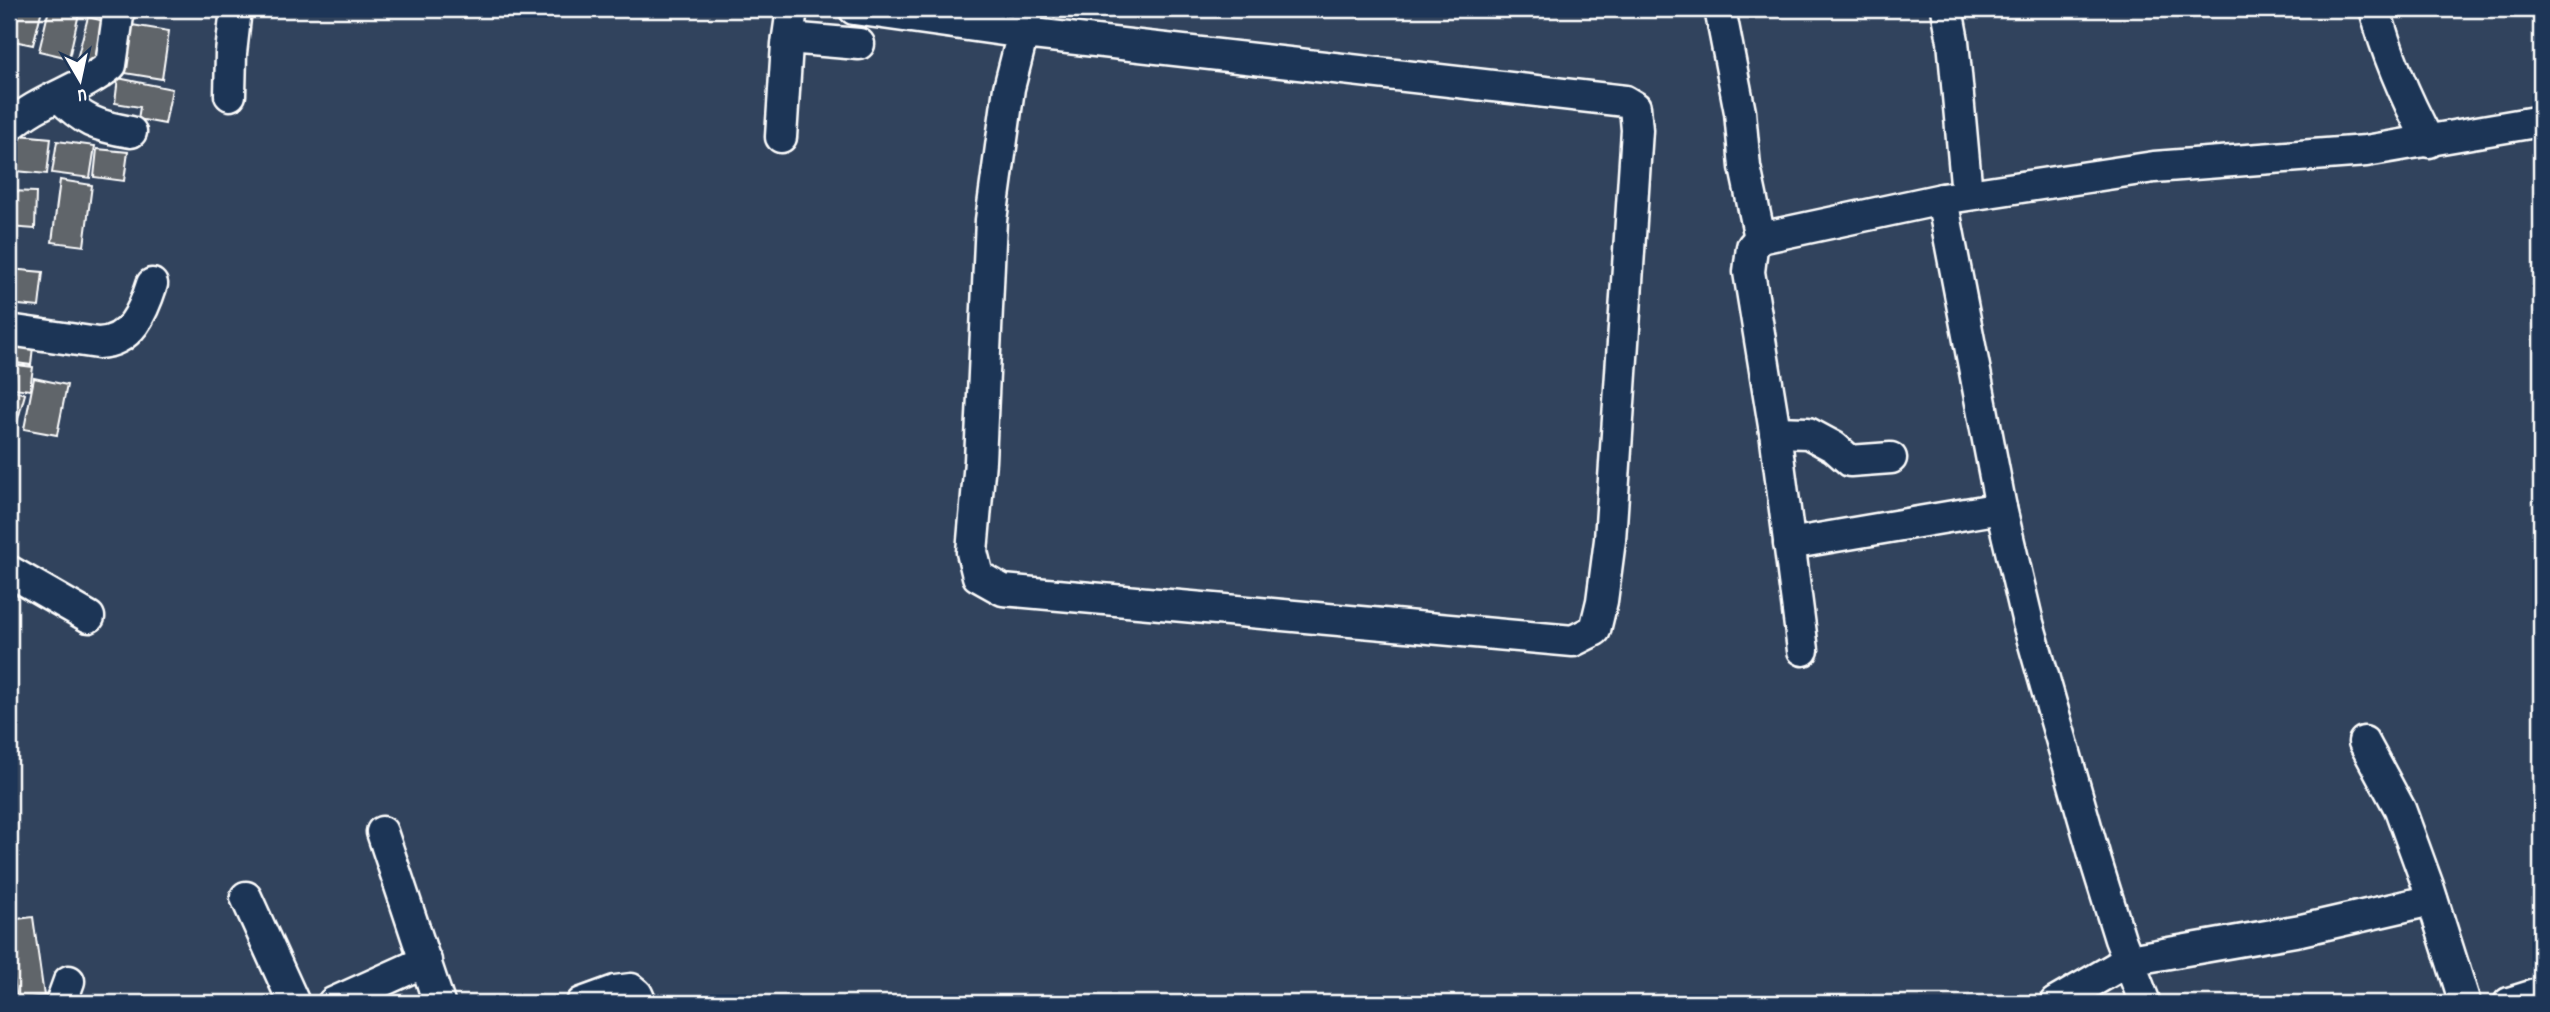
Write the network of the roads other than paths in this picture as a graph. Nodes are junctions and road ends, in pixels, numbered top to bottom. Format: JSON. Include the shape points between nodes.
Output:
{"nodes":[{"id":1,"x":119,"y":9,"type":"edge"},
{"id":2,"x":236,"y":9,"type":"edge"},
{"id":3,"x":854,"y":9,"type":"edge"},
{"id":4,"x":1720,"y":9,"type":"edge"},
{"id":5,"x":1947,"y":9,"type":"edge"},
{"id":6,"x":2375,"y":9,"type":"edge"},
{"id":7,"x":1027,"y":21,"type":"edge"},
{"id":8,"x":790,"y":23,"type":"edge"},
{"id":9,"x":859,"y":44,"type":"dead end"},
{"id":10,"x":230,"y":95,"type":"dead end"},
{"id":11,"x":58,"y":96,"type":"junction"},
{"id":12,"x":2541,"y":121,"type":"edge"},
{"id":13,"x":9,"y":127,"type":"edge"},
{"id":14,"x":131,"y":132,"type":"dead end"},
{"id":15,"x":781,"y":137,"type":"dead end"},
{"id":16,"x":2429,"y":142,"type":"junction"},
{"id":17,"x":1955,"y":197,"type":"junction"},
{"id":18,"x":1760,"y":238,"type":"junction"},
{"id":19,"x":152,"y":284,"type":"dead end"},
{"id":20,"x":9,"y":330,"type":"edge"},
{"id":21,"x":1775,"y":432,"type":"junction"},
{"id":22,"x":1891,"y":458,"type":"dead end"},
{"id":23,"x":2001,"y":508,"type":"junction"},
{"id":24,"x":1789,"y":544,"type":"junction"},
{"id":25,"x":9,"y":571,"type":"edge"},
{"id":26,"x":89,"y":617,"type":"dead end"},
{"id":27,"x":1802,"y":650,"type":"dead end"},
{"id":28,"x":2364,"y":742,"type":"dead end"},
{"id":29,"x":382,"y":832,"type":"dead end"},
{"id":30,"x":246,"y":897,"type":"dead end"},
{"id":31,"x":2432,"y":900,"type":"junction"},
{"id":32,"x":2129,"y":960,"type":"junction"},
{"id":33,"x":426,"y":961,"type":"junction"},
{"id":34,"x":2541,"y":993,"type":"edge"},
{"id":35,"x":294,"y":1003,"type":"edge"},
{"id":36,"x":333,"y":1003,"type":"edge"},
{"id":37,"x":439,"y":1003,"type":"edge"},
{"id":38,"x":582,"y":1003,"type":"edge"},
{"id":39,"x":641,"y":1003,"type":"edge"},
{"id":40,"x":2055,"y":1003,"type":"edge"},
{"id":41,"x":2146,"y":1003,"type":"edge"},
{"id":42,"x":2465,"y":1003,"type":"edge"},
{"id":43,"x":2509,"y":1003,"type":"edge"}],
"edges":[{"from":1,"to":11,"type":"street","via":[[111,65],[94,79]]},
{"from":2,"to":10,"type":"street"},
{"from":3,"to":7,"type":"street"},
{"from":4,"to":18,"type":"street"},
{"from":5,"to":17,"type":"street","via":[[1953,41]]},
{"from":6,"to":16,"type":"street","via":[[2397,78]]},
{"from":7,"to":7,"type":"street","via":[[1625,102],[1635,107],[1610,540],[1595,630],[1573,641],[1003,590],[978,576],[972,552],[991,220],[1009,88]]},
{"from":8,"to":9,"type":"street"},
{"from":8,"to":15,"type":"street"},
{"from":11,"to":13,"type":"street"},
{"from":11,"to":14,"type":"street","via":[[89,122]]},
{"from":12,"to":16,"type":"street"},
{"from":16,"to":17,"type":"street","via":[[2154,167]]},
{"from":17,"to":18,"type":"street"},
{"from":17,"to":23,"type":"street"},
{"from":18,"to":21,"type":"street","via":[[1752,247],[1749,272]]},
{"from":19,"to":20,"type":"street","via":[[133,326],[111,343]]},
{"from":21,"to":22,"type":"street","via":[[1808,433],[1850,461]]},
{"from":21,"to":24,"type":"street"},
{"from":23,"to":24,"type":"street"},
{"from":23,"to":32,"type":"street","via":[[2028,623]]},
{"from":24,"to":27,"type":"street"},
{"from":25,"to":26,"type":"street"},
{"from":28,"to":31,"type":"street","via":[[2400,809]]},
{"from":29,"to":33,"type":"street"},
{"from":30,"to":35,"type":"street"},
{"from":31,"to":32,"type":"street","via":[[2301,930]]},
{"from":31,"to":42,"type":"street"},
{"from":32,"to":40,"type":"street"},
{"from":32,"to":41,"type":"street"},
{"from":33,"to":36,"type":"street"},
{"from":33,"to":37,"type":"street"},
{"from":34,"to":43,"type":"street"},
{"from":38,"to":39,"type":"street","via":[[631,989]]}]}
